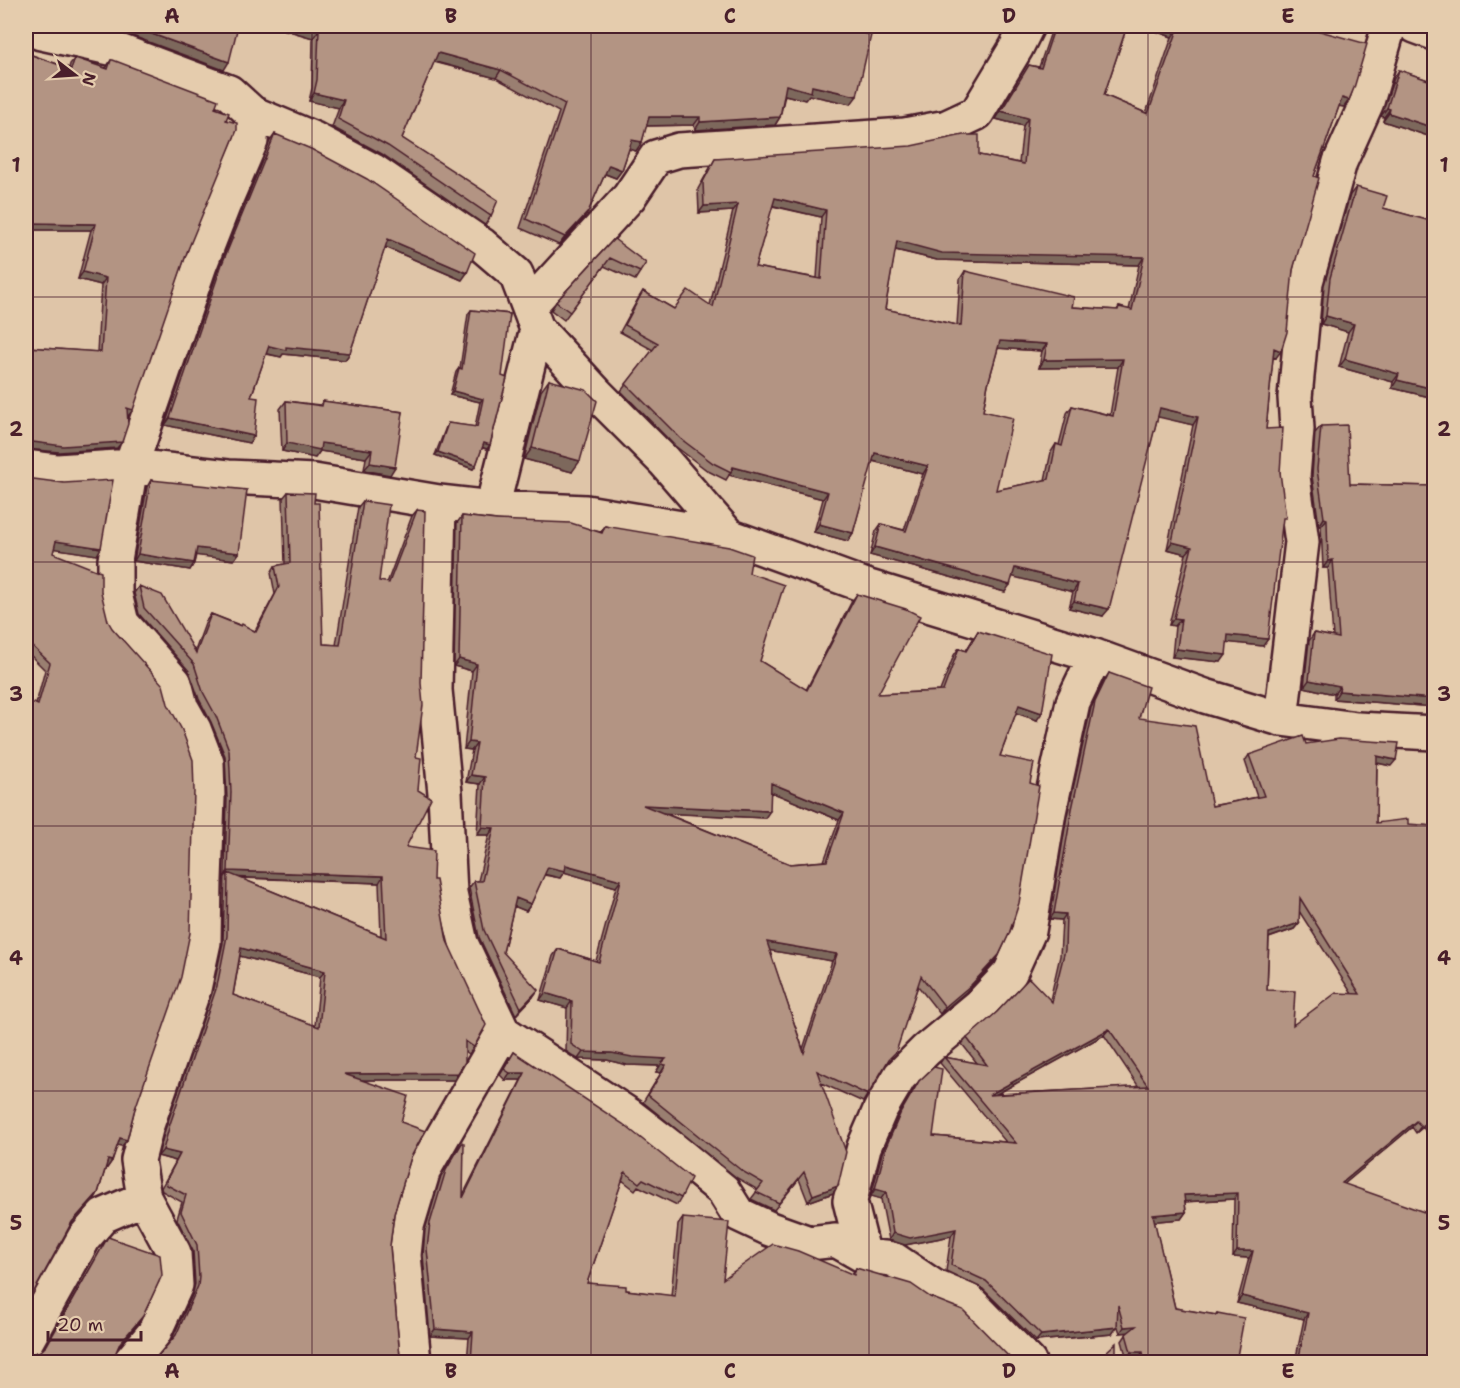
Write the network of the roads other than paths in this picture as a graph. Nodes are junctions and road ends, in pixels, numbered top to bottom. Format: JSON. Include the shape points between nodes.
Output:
{"nodes":[{"id":1,"x":1027,"y":26,"type":"edge"},
{"id":2,"x":1389,"y":26,"type":"edge"},
{"id":3,"x":1415,"y":26,"type":"edge"},
{"id":4,"x":26,"y":27,"type":"edge"},
{"id":5,"x":1434,"y":33,"type":"edge"},
{"id":6,"x":252,"y":113,"type":"junction"},
{"id":7,"x":533,"y":318,"type":"junction"},
{"id":8,"x":131,"y":466,"type":"junction"},
{"id":9,"x":26,"y":467,"type":"edge"},
{"id":10,"x":439,"y":502,"type":"junction"},
{"id":11,"x":492,"y":508,"type":"junction"},
{"id":12,"x":729,"y":536,"type":"junction"},
{"id":13,"x":1095,"y":656,"type":"junction"},
{"id":14,"x":1281,"y":719,"type":"junction"},
{"id":15,"x":1434,"y":733,"type":"edge"},
{"id":16,"x":503,"y":1032,"type":"junction"},
{"id":17,"x":144,"y":1198,"type":"junction"},
{"id":18,"x":864,"y":1256,"type":"junction"},
{"id":19,"x":26,"y":1342,"type":"edge"},
{"id":20,"x":130,"y":1362,"type":"edge"},
{"id":21,"x":414,"y":1362,"type":"edge"},
{"id":22,"x":1029,"y":1362,"type":"edge"}],
"edges":[{"from":1,"to":7,"type":"street","via":[[977,113],[947,128],[905,135],[679,150],[656,157],[629,198]]},
{"from":2,"to":14,"type":"street","via":[[1367,102],[1340,162],[1306,282],[1295,398],[1293,477],[1302,542]]},
{"from":3,"to":5,"type":"street"},
{"from":4,"to":6,"type":"street","via":[[114,49],[229,92]]},
{"from":6,"to":7,"type":"street","via":[[314,139],[372,170],[482,245],[516,274]]},
{"from":6,"to":8,"type":"street","via":[[251,141],[204,255]]},
{"from":7,"to":11,"type":"street"},
{"from":7,"to":12,"type":"street","via":[[597,394],[664,461]]},
{"from":8,"to":9,"type":"street","via":[[58,471]]},
{"from":8,"to":10,"type":"street","via":[[228,477],[314,481]]},
{"from":8,"to":17,"type":"street","via":[[115,560],[115,594],[122,622],[174,683],[207,763],[208,786],[204,942],[194,989],[138,1160]]},
{"from":10,"to":11,"type":"street"},
{"from":10,"to":16,"type":"street","via":[[435,690],[450,893],[461,943]]},
{"from":11,"to":12,"type":"street","via":[[586,512]]},
{"from":12,"to":13,"type":"street","via":[[869,587]]},
{"from":13,"to":14,"type":"street"},
{"from":13,"to":18,"type":"street","via":[[1073,702],[1029,931],[1010,973],[900,1076],[864,1147],[850,1201]]},
{"from":14,"to":15,"type":"street","via":[[1357,729]]},
{"from":16,"to":18,"type":"street","via":[[664,1142],[723,1190],[738,1214],[809,1243],[836,1240]]},
{"from":16,"to":21,"type":"street","via":[[423,1169],[407,1226],[404,1255]]},
{"from":17,"to":19,"type":"street","via":[[103,1216],[84,1238]]},
{"from":17,"to":20,"type":"street","via":[[174,1253],[176,1285],[154,1334]]},
{"from":18,"to":22,"type":"street","via":[[893,1259],[933,1286],[969,1301]]}]}
